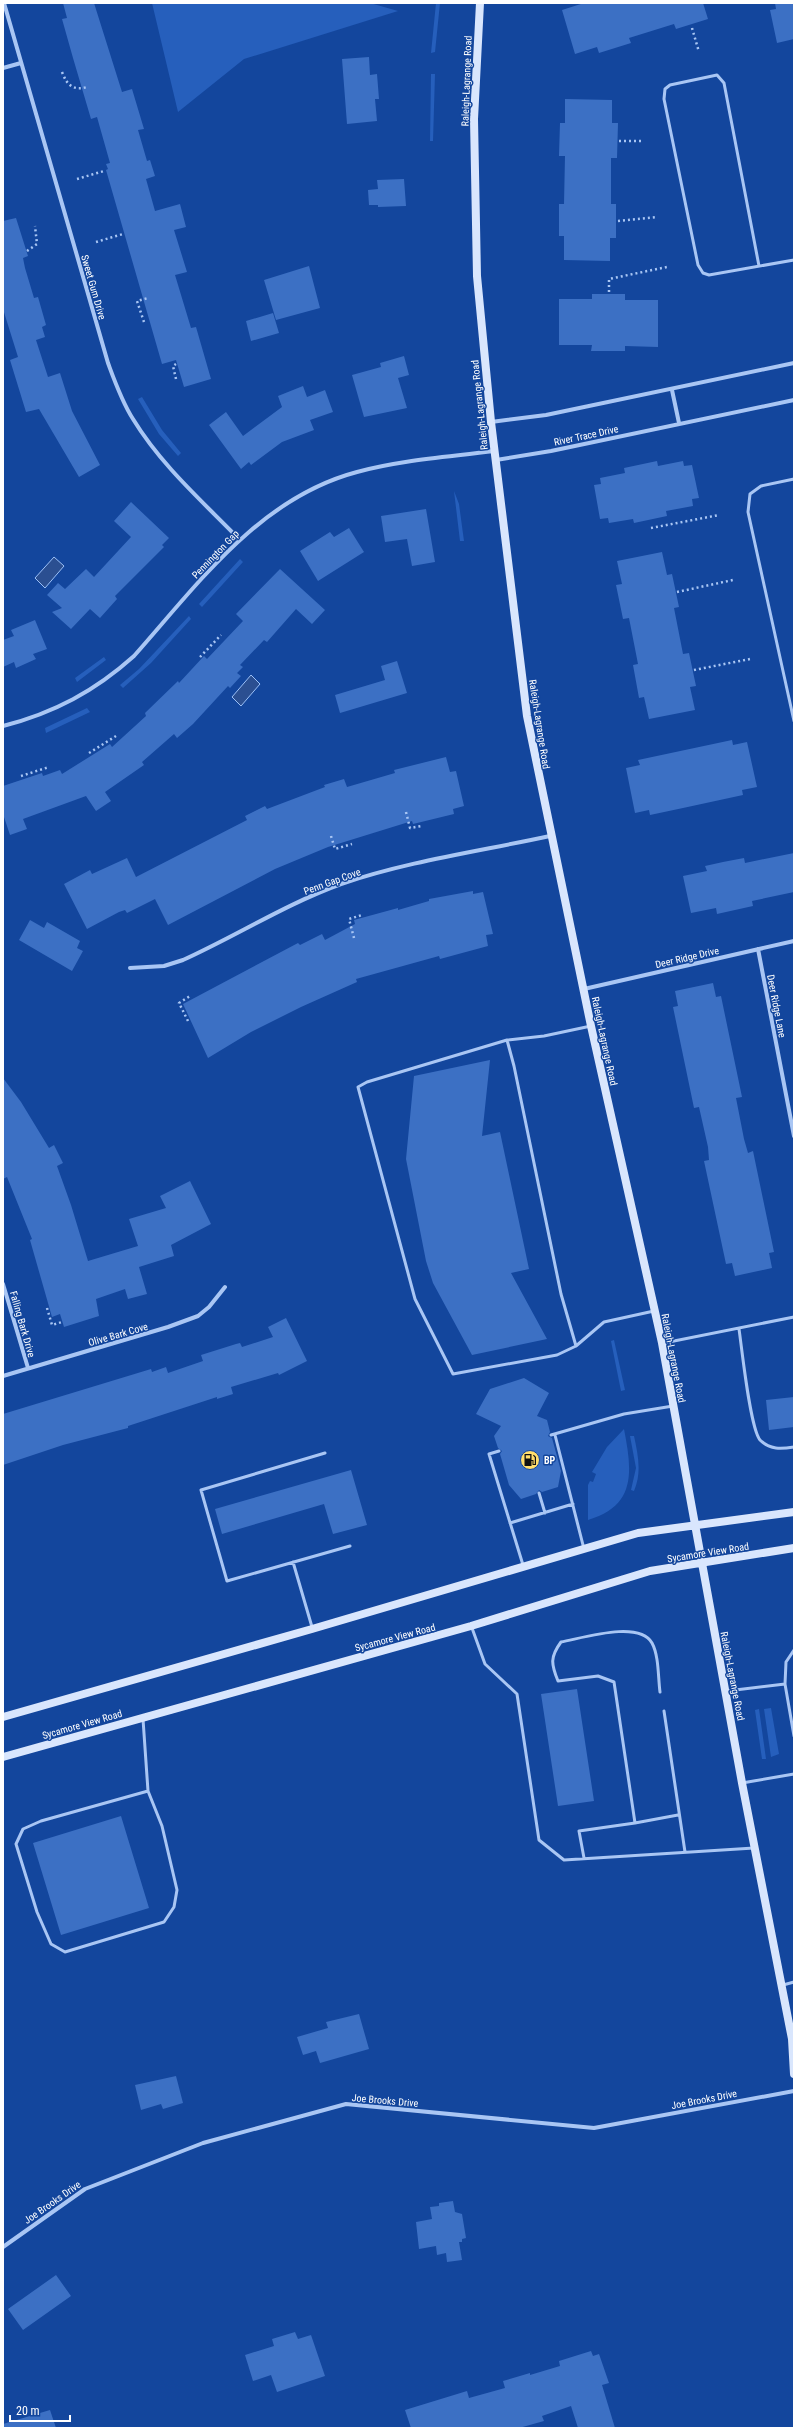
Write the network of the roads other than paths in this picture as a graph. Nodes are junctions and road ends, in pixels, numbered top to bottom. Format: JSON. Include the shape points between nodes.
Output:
{"nodes":[{"id":1,"x":4,"y":3,"type":"edge"},
{"id":2,"x":480,"y":3,"type":"edge"},
{"id":3,"x":21,"y":63,"type":"junction"},
{"id":4,"x":3,"y":68,"type":"edge"},
{"id":5,"x":794,"y":260,"type":"edge"},
{"id":6,"x":760,"y":266,"type":"junction"},
{"id":7,"x":794,"y":363,"type":"edge"},
{"id":8,"x":672,"y":390,"type":"junction"},
{"id":9,"x":794,"y":400,"type":"edge"},
{"id":10,"x":491,"y":422,"type":"junction"},
{"id":11,"x":679,"y":423,"type":"junction"},
{"id":12,"x":494,"y":451,"type":"junction"},
{"id":13,"x":496,"y":460,"type":"junction"},
{"id":14,"x":794,"y":479,"type":"edge"},
{"id":15,"x":239,"y":539,"type":"junction"},
{"id":16,"x":794,"y":721,"type":"edge"},
{"id":17,"x":3,"y":726,"type":"edge"},
{"id":18,"x":550,"y":836,"type":"junction"},
{"id":19,"x":794,"y":941,"type":"edge"},
{"id":20,"x":758,"y":949,"type":"junction"},
{"id":21,"x":130,"y":968,"type":"dead end"},
{"id":22,"x":584,"y":989,"type":"junction"},
{"id":23,"x":591,"y":1026,"type":"junction"},
{"id":24,"x":507,"y":1040,"type":"junction"},
{"id":25,"x":794,"y":1136,"type":"edge"},
{"id":26,"x":3,"y":1284,"type":"edge"},
{"id":27,"x":225,"y":1287,"type":"dead end"},
{"id":28,"x":655,"y":1311,"type":"junction"},
{"id":29,"x":794,"y":1318,"type":"edge"},
{"id":30,"x":739,"y":1329,"type":"junction"},
{"id":31,"x":662,"y":1343,"type":"junction"},
{"id":32,"x":576,"y":1346,"type":"junction"},
{"id":33,"x":28,"y":1368,"type":"junction"},
{"id":34,"x":3,"y":1376,"type":"edge"},
{"id":35,"x":673,"y":1406,"type":"junction"},
{"id":36,"x":794,"y":1447,"type":"edge"},
{"id":37,"x":499,"y":1451,"type":"dead end"},
{"id":38,"x":325,"y":1453,"type":"dead end"},
{"id":39,"x":539,"y":1493,"type":"dead end"},
{"id":40,"x":573,"y":1504,"type":"junction"},
{"id":41,"x":794,"y":1512,"type":"edge"},
{"id":42,"x":545,"y":1513,"type":"junction"},
{"id":43,"x":510,"y":1523,"type":"junction"},
{"id":44,"x":694,"y":1524,"type":"junction"},
{"id":45,"x":350,"y":1546,"type":"dead end"},
{"id":46,"x":794,"y":1548,"type":"edge"},
{"id":47,"x":584,"y":1549,"type":"junction"},
{"id":48,"x":293,"y":1562,"type":"junction"},
{"id":49,"x":701,"y":1564,"type":"junction"},
{"id":50,"x":524,"y":1567,"type":"junction"},
{"id":51,"x":471,"y":1626,"type":"junction"},
{"id":52,"x":312,"y":1629,"type":"junction"},
{"id":53,"x":794,"y":1650,"type":"edge"},
{"id":54,"x":785,"y":1684,"type":"junction"},
{"id":55,"x":660,"y":1692,"type":"dead end"},
{"id":56,"x":726,"y":1692,"type":"junction"},
{"id":57,"x":664,"y":1711,"type":"dead end"},
{"id":58,"x":3,"y":1717,"type":"edge"},
{"id":59,"x":143,"y":1717,"type":"junction"},
{"id":60,"x":794,"y":1736,"type":"edge"},
{"id":61,"x":3,"y":1757,"type":"edge"},
{"id":62,"x":794,"y":1774,"type":"edge"},
{"id":63,"x":742,"y":1783,"type":"junction"},
{"id":64,"x":148,"y":1791,"type":"junction"},
{"id":65,"x":678,"y":1815,"type":"junction"},
{"id":66,"x":635,"y":1823,"type":"junction"},
{"id":67,"x":756,"y":1848,"type":"junction"},
{"id":68,"x":685,"y":1852,"type":"junction"},
{"id":69,"x":584,"y":1858,"type":"junction"},
{"id":70,"x":794,"y":1982,"type":"edge"},
{"id":71,"x":781,"y":1985,"type":"junction"},
{"id":72,"x":793,"y":2039,"type":"edge"},
{"id":73,"x":794,"y":2074,"type":"edge"},
{"id":74,"x":794,"y":2091,"type":"edge"},
{"id":75,"x":3,"y":2247,"type":"edge"}],
"edges":[{"from":1,"to":3,"type":"street","name":"Sweet Gum Drive"},
{"from":2,"to":10,"type":"main road","name":"Raleigh-Lagrange Road","via":[[474,111],[474,200],[477,276]]},
{"from":3,"to":4,"type":"street"},
{"from":3,"to":15,"type":"street","name":"Sweet Gum Drive","via":[[106,356],[121,397],[158,454]]},
{"from":5,"to":6,"type":"lane"},
{"from":6,"to":6,"type":"lane","via":[[709,275],[698,265],[664,99],[665,89],[670,85],[717,76],[724,83]]},
{"from":7,"to":8,"type":"street"},
{"from":8,"to":10,"type":"street","via":[[546,415]]},
{"from":8,"to":11,"type":"street"},
{"from":9,"to":11,"type":"street","name":"River Trace Drive"},
{"from":10,"to":12,"type":"main road","name":"Raleigh-Lagrange Road"},
{"from":11,"to":13,"type":"street","name":"River Trace Drive","via":[[551,451]]},
{"from":12,"to":13,"type":"main road","name":"Raleigh-Lagrange Road"},
{"from":12,"to":15,"type":"street","name":"Pennington Gap","via":[[393,464],[344,476],[282,505]]},
{"from":13,"to":18,"type":"main road","name":"Raleigh-Lagrange Road","via":[[527,716]]},
{"from":14,"to":16,"type":"lane","via":[[761,486],[755,490],[750,494],[748,512]]},
{"from":15,"to":17,"type":"street","name":"Pennington Gap","via":[[121,668],[65,705]]},
{"from":18,"to":21,"type":"street","name":"Penn Gap Cove","via":[[408,866],[342,884],[301,901],[183,960],[164,966]]},
{"from":18,"to":22,"type":"main road","name":"Raleigh-Lagrange Road"},
{"from":19,"to":20,"type":"street","name":"Deer Ridge Drive"},
{"from":20,"to":22,"type":"street","name":"Deer Ridge Drive"},
{"from":20,"to":25,"type":"street","name":"Deer Ridge Lane"},
{"from":22,"to":23,"type":"main road","name":"Raleigh-Lagrange Road"},
{"from":23,"to":24,"type":"lane","via":[[544,1036]]},
{"from":23,"to":28,"type":"main road","name":"Raleigh-Lagrange Road"},
{"from":24,"to":32,"type":"lane","via":[[561,1294]]},
{"from":24,"to":32,"type":"lane","via":[[367,1082],[358,1087],[415,1299],[453,1374],[557,1355]]},
{"from":26,"to":33,"type":"street","name":"Falling Bark Drive"},
{"from":27,"to":33,"type":"street","name":"Olive Bark Cove","via":[[198,1316]]},
{"from":28,"to":31,"type":"main road","name":"Raleigh-Lagrange Road"},
{"from":28,"to":32,"type":"lane","via":[[604,1322]]},
{"from":29,"to":30,"type":"lane"},
{"from":30,"to":31,"type":"lane"},
{"from":30,"to":36,"type":"lane","via":[[755,1432],[769,1447]]},
{"from":31,"to":35,"type":"main road","name":"Raleigh-Lagrange Road"},
{"from":33,"to":34,"type":"street","name":"Olive Bark Cove"},
{"from":35,"to":40,"type":"lane","via":[[624,1414],[553,1435]]},
{"from":35,"to":44,"type":"main road","name":"Raleigh-Lagrange Road"},
{"from":37,"to":43,"type":"lane","via":[[489,1454]]},
{"from":38,"to":48,"type":"lane","via":[[201,1490],[227,1581]]},
{"from":39,"to":42,"type":"lane"},
{"from":40,"to":42,"type":"lane"},
{"from":40,"to":47,"type":"lane"},
{"from":41,"to":44,"type":"main road"},
{"from":42,"to":43,"type":"lane"},
{"from":43,"to":50,"type":"lane"},
{"from":44,"to":47,"type":"main road","via":[[638,1533]]},
{"from":44,"to":49,"type":"main road","name":"Raleigh-Lagrange Road"},
{"from":45,"to":48,"type":"lane"},
{"from":46,"to":49,"type":"main road","name":"Sycamore View Road"},
{"from":47,"to":50,"type":"main road"},
{"from":48,"to":52,"type":"lane"},
{"from":49,"to":51,"type":"main road","name":"Sycamore View Road","via":[[650,1571]]},
{"from":49,"to":56,"type":"main road","name":"Raleigh-Lagrange Road"},
{"from":50,"to":52,"type":"main road"},
{"from":51,"to":59,"type":"main road","name":"Sycamore View Road"},
{"from":51,"to":69,"type":"lane","via":[[485,1664],[517,1694],[539,1840],[564,1860]]},
{"from":52,"to":58,"type":"main road"},
{"from":53,"to":54,"type":"lane","via":[[786,1662]]},
{"from":54,"to":56,"type":"lane"},
{"from":54,"to":60,"type":"lane"},
{"from":55,"to":66,"type":"lane","via":[[652,1644],[640,1633],[626,1631],[561,1642],[553,1654],[553,1670],[558,1681],[598,1676],[614,1682]]},
{"from":56,"to":63,"type":"main road","name":"Raleigh-Lagrange Road"},
{"from":57,"to":65,"type":"lane"},
{"from":59,"to":61,"type":"main road","name":"Sycamore View Road"},
{"from":59,"to":64,"type":"lane"},
{"from":62,"to":63,"type":"lane"},
{"from":63,"to":67,"type":"main road","name":"Raleigh-Lagrange Road"},
{"from":64,"to":64,"type":"lane","via":[[162,1826],[177,1890],[174,1907],[164,1922],[65,1952],[51,1944],[37,1912],[16,1844],[23,1829],[41,1821]]},
{"from":65,"to":66,"type":"lane"},
{"from":65,"to":68,"type":"lane"},
{"from":66,"to":69,"type":"lane","via":[[579,1831]]},
{"from":67,"to":68,"type":"lane"},
{"from":67,"to":71,"type":"main road","name":"Raleigh-Lagrange Road"},
{"from":68,"to":69,"type":"lane"},
{"from":70,"to":71,"type":"lane"},
{"from":71,"to":72,"type":"main road","name":"Raleigh-Lagrange Road"},
{"from":72,"to":73,"type":"main road","name":"Raleigh-Lagrange Road"},
{"from":74,"to":75,"type":"street","name":"Joe Brooks Drive","via":[[594,2128],[346,2104],[204,2143],[85,2189]]}]}
